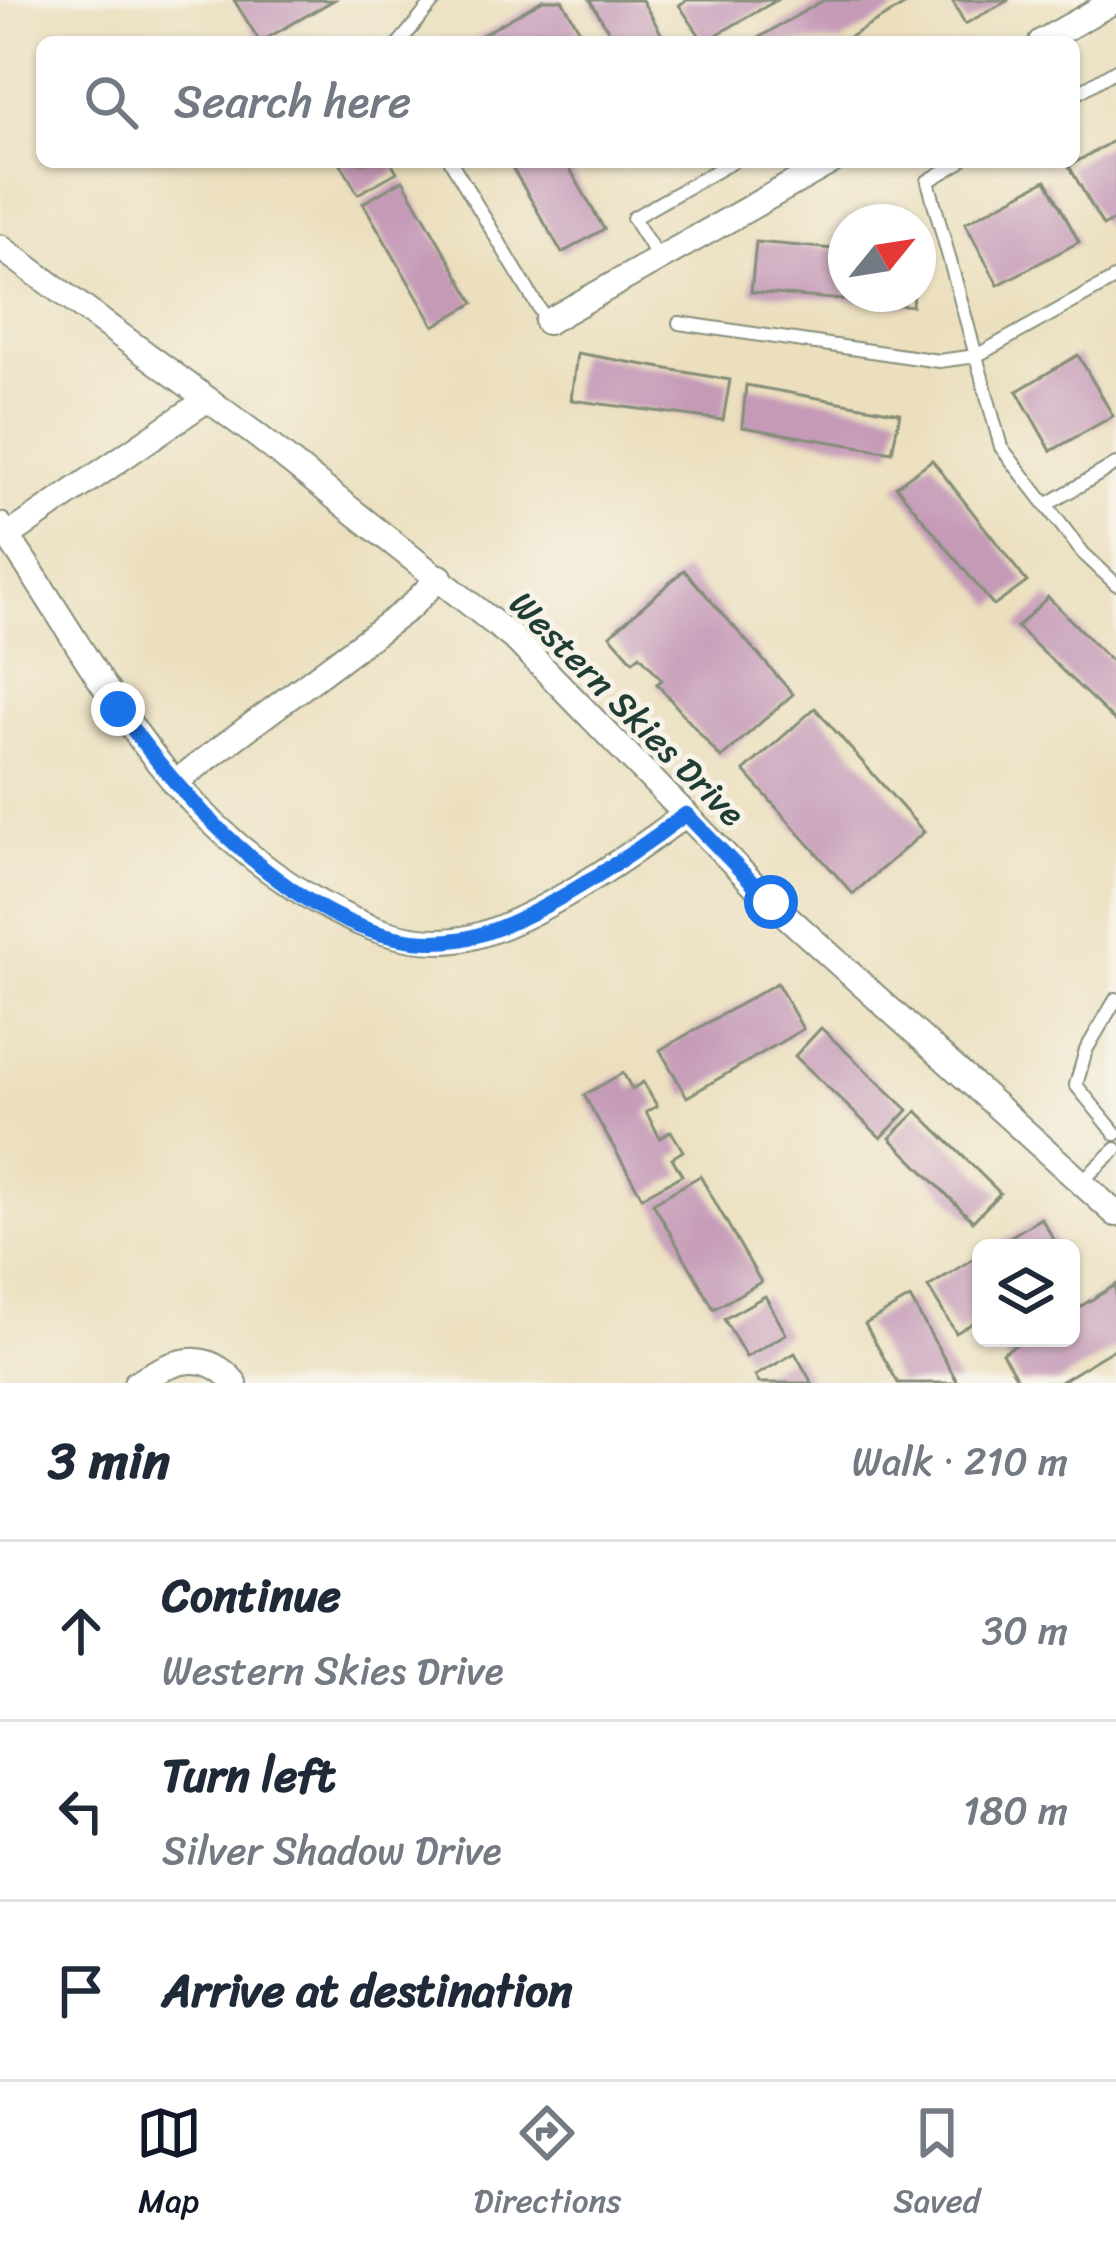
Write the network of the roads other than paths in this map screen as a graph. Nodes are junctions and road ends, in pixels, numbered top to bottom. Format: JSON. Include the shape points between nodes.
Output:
{"nodes":[{"id":1,"x":435,"y":0,"type":"edge"},
{"id":2,"x":1116,"y":1,"type":"edge"},
{"id":3,"x":1073,"y":10,"type":"edge"},
{"id":4,"x":405,"y":36,"type":"edge"},
{"id":5,"x":1047,"y":36,"type":"edge"},
{"id":6,"x":1116,"y":70,"type":"edge"},
{"id":7,"x":1080,"y":91,"type":"edge"},
{"id":8,"x":455,"y":168,"type":"edge"},
{"id":9,"x":722,"y":168,"type":"edge"},
{"id":10,"x":821,"y":168,"type":"edge"},
{"id":11,"x":950,"y":168,"type":"edge"},
{"id":12,"x":0,"y":248,"type":"edge"},
{"id":13,"x":660,"y":260,"type":"junction"},
{"id":14,"x":1116,"y":278,"type":"edge"},
{"id":15,"x":548,"y":322,"type":"joint"},
{"id":16,"x":679,"y":323,"type":"dead end"},
{"id":17,"x":976,"y":356,"type":"junction"},
{"id":18,"x":205,"y":401,"type":"junction"},
{"id":19,"x":1116,"y":464,"type":"edge"},
{"id":20,"x":1046,"y":505,"type":"junction"},
{"id":21,"x":4,"y":531,"type":"edge"},
{"id":22,"x":440,"y":577,"type":"junction"},
{"id":23,"x":1116,"y":584,"type":"edge"},
{"id":24,"x":174,"y":783,"type":"junction"},
{"id":25,"x":686,"y":814,"type":"junction"},
{"id":26,"x":1116,"y":999,"type":"edge"},
{"id":27,"x":1116,"y":1134,"type":"edge"},
{"id":28,"x":1116,"y":1149,"type":"edge"},
{"id":29,"x":1081,"y":1182,"type":"junction"},
{"id":30,"x":1116,"y":1214,"type":"edge"},
{"id":31,"x":136,"y":1383,"type":"edge"},
{"id":32,"x":235,"y":1383,"type":"edge"}],
"edges":[{"from":1,"to":4,"type":"lane"},
{"from":2,"to":3,"type":"street"},
{"from":3,"to":5,"type":"street"},
{"from":6,"to":7,"type":"lane"},
{"from":8,"to":15,"type":"lane"},
{"from":9,"to":13,"type":"lane","via":[[634,218]]},
{"from":10,"to":13,"type":"street"},
{"from":11,"to":17,"type":"lane","via":[[928,181]]},
{"from":12,"to":18,"type":"street","name":"Western Skies Drive"},
{"from":13,"to":15,"type":"street"},
{"from":14,"to":17,"type":"lane"},
{"from":16,"to":17,"type":"lane","via":[[939,361]]},
{"from":17,"to":20,"type":"lane","via":[[1001,446]]},
{"from":18,"to":21,"type":"street"},
{"from":18,"to":22,"type":"street","name":"Western Skies Drive"},
{"from":19,"to":20,"type":"lane"},
{"from":20,"to":23,"type":"lane"},
{"from":21,"to":24,"type":"street"},
{"from":22,"to":24,"type":"street"},
{"from":22,"to":25,"type":"street","name":"Western Skies Drive","via":[[545,667]]},
{"from":24,"to":25,"type":"street","via":[[232,847],[280,880],[377,931],[430,940],[508,925]]},
{"from":25,"to":29,"type":"street","name":"Western Skies Drive","via":[[771,902]]},
{"from":26,"to":27,"type":"lane","via":[[1076,1085]]},
{"from":28,"to":29,"type":"lane"},
{"from":29,"to":30,"type":"street","name":"Western Skies Drive"},
{"from":31,"to":32,"type":"street","via":[[194,1359]]}]}
